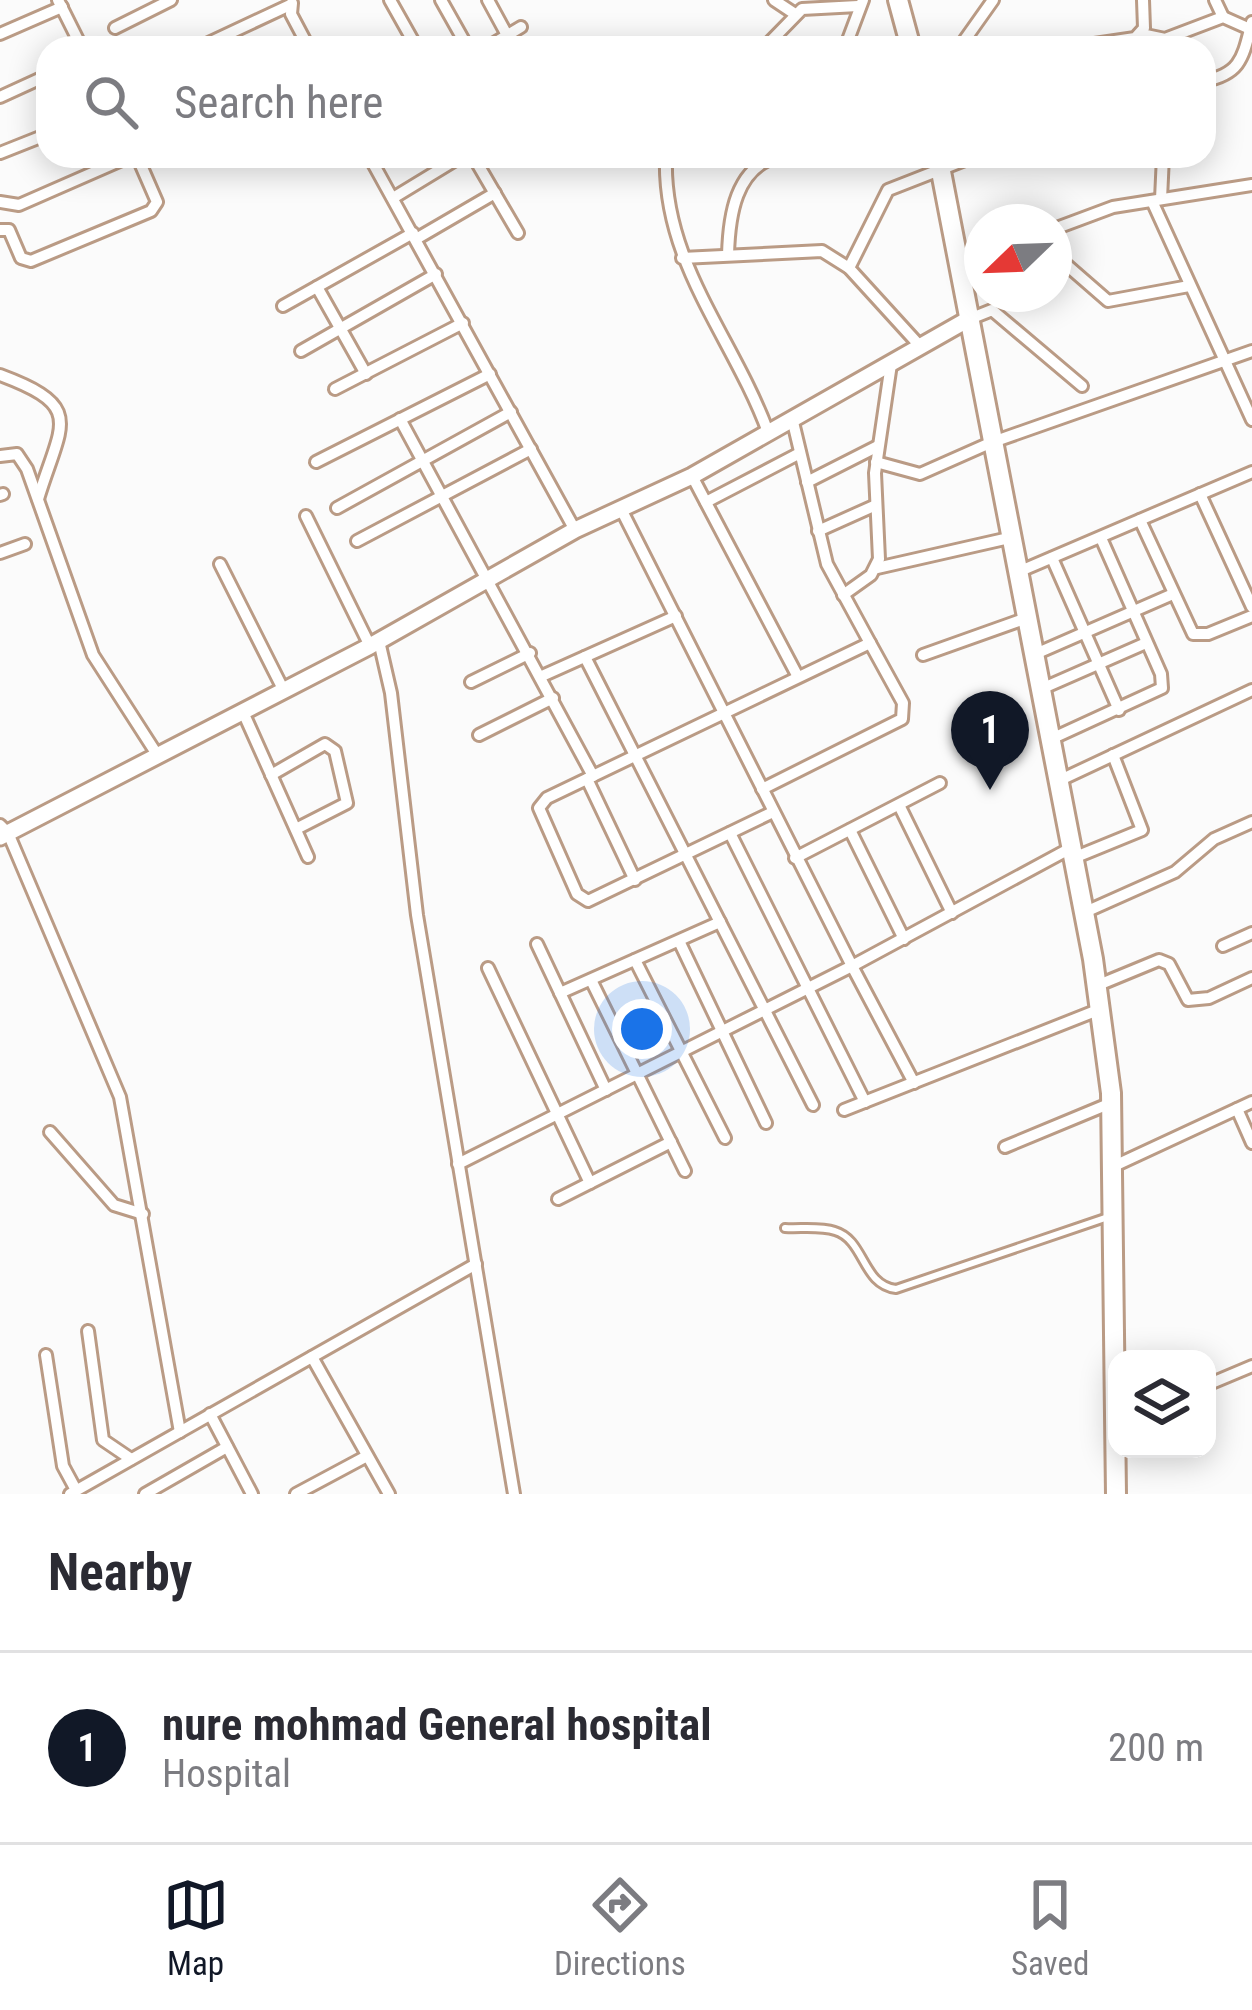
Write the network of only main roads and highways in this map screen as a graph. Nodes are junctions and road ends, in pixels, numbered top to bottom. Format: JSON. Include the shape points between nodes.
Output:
{"nodes":[{"id":1,"x":898,"y":0,"type":"edge"},
{"id":2,"x":908,"y":36,"type":"edge"},
{"id":3,"x":941,"y":168,"type":"edge"},
{"id":4,"x":1115,"y":1350,"type":"edge"},
{"id":5,"x":1116,"y":1458,"type":"edge"},
{"id":6,"x":1116,"y":1494,"type":"edge"}],
"edges":[{"from":1,"to":2,"type":"main road"},
{"from":3,"to":4,"type":"main road","via":[[1096,986],[1112,1103]]},
{"from":5,"to":6,"type":"main road"}]}
